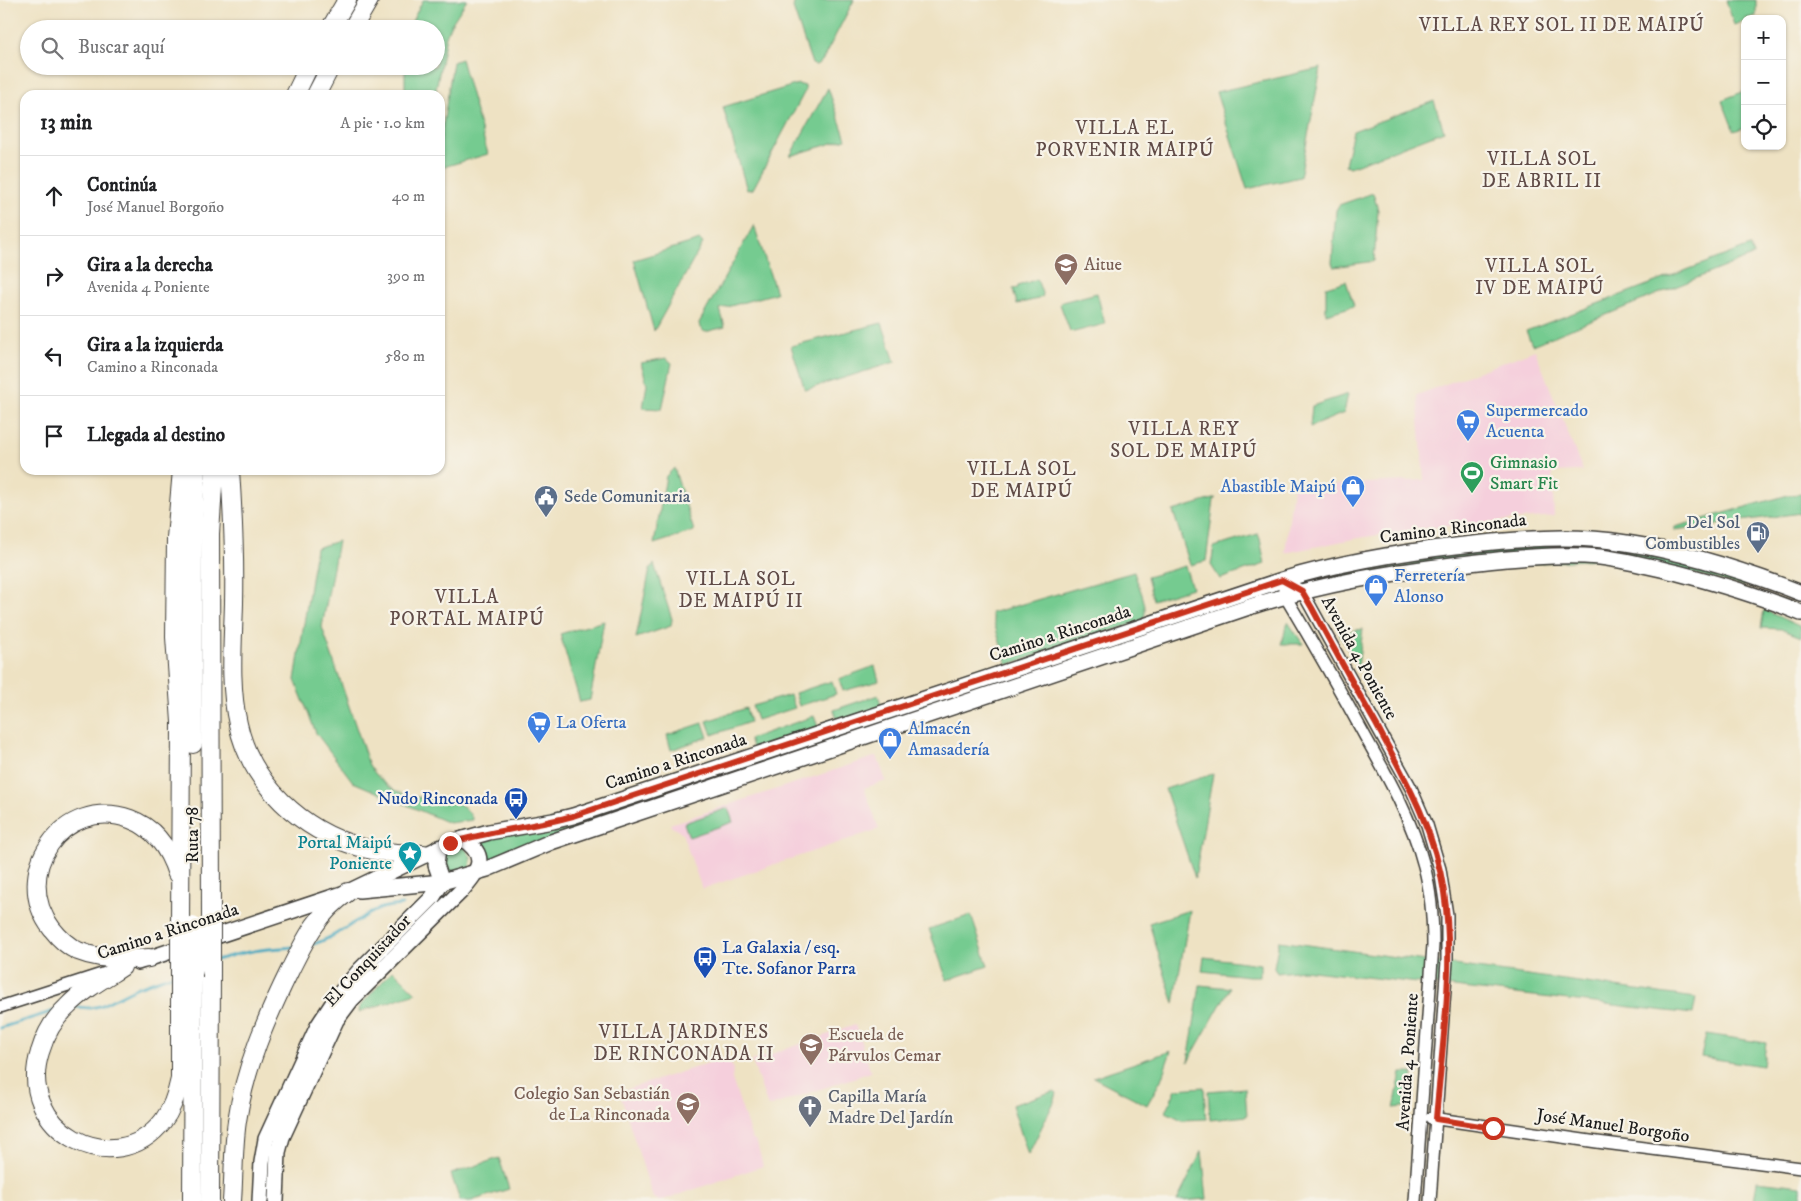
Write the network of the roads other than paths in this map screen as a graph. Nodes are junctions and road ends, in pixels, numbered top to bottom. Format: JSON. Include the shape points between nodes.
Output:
{"nodes":[{"id":1,"x":347,"y":0,"type":"edge"},
{"id":2,"x":369,"y":0,"type":"edge"},
{"id":3,"x":335,"y":20,"type":"edge"},
{"id":4,"x":357,"y":20,"type":"edge"},
{"id":5,"x":305,"y":75,"type":"edge"},
{"id":6,"x":326,"y":75,"type":"edge"},
{"id":7,"x":298,"y":90,"type":"edge"},
{"id":8,"x":319,"y":90,"type":"edge"},
{"id":9,"x":182,"y":475,"type":"edge"},
{"id":10,"x":196,"y":475,"type":"edge"},
{"id":11,"x":214,"y":475,"type":"edge"},
{"id":12,"x":230,"y":475,"type":"edge"},
{"id":13,"x":1282,"y":580,"type":"junction"},
{"id":14,"x":1302,"y":591,"type":"junction"},
{"id":15,"x":1801,"y":593,"type":"edge"},
{"id":16,"x":1285,"y":596,"type":"junction"},
{"id":17,"x":1801,"y":613,"type":"edge"},
{"id":18,"x":463,"y":839,"type":"junction"},
{"id":19,"x":431,"y":851,"type":"junction"},
{"id":20,"x":475,"y":873,"type":"junction"},
{"id":21,"x":442,"y":882,"type":"junction"},
{"id":22,"x":414,"y":886,"type":"junction"},
{"id":23,"x":181,"y":887,"type":"junction"},
{"id":24,"x":348,"y":892,"type":"junction"},
{"id":25,"x":422,"y":908,"type":"junction"},
{"id":26,"x":187,"y":928,"type":"junction"},
{"id":27,"x":149,"y":958,"type":"junction"},
{"id":28,"x":122,"y":967,"type":"junction"},
{"id":29,"x":186,"y":979,"type":"junction"},
{"id":30,"x":0,"y":1007,"type":"edge"},
{"id":31,"x":180,"y":1079,"type":"junction"},
{"id":32,"x":1422,"y":1116,"type":"junction"},
{"id":33,"x":1436,"y":1119,"type":"junction"},
{"id":34,"x":1801,"y":1168,"type":"edge"},
{"id":35,"x":180,"y":1201,"type":"edge"},
{"id":36,"x":192,"y":1201,"type":"edge"},
{"id":37,"x":210,"y":1201,"type":"edge"},
{"id":38,"x":232,"y":1201,"type":"edge"},
{"id":39,"x":260,"y":1201,"type":"edge"},
{"id":40,"x":276,"y":1201,"type":"edge"},
{"id":41,"x":1415,"y":1201,"type":"edge"},
{"id":42,"x":1430,"y":1201,"type":"edge"}],
"edges":[{"from":1,"to":3,"type":"highway"},
{"from":2,"to":4,"type":"highway"},
{"from":5,"to":7,"type":"highway"},
{"from":6,"to":8,"type":"highway"},
{"from":9,"to":23,"type":"highway","via":[[176,538],[175,637],[181,722]]},
{"from":10,"to":26,"type":"highway","name":"Ruta 78"},
{"from":11,"to":37,"type":"highway","name":"Ruta 78","bridge":true,"via":[[210,534]]},
{"from":12,"to":19,"type":"highway","via":[[235,549],[233,689],[238,726],[252,762],[268,787],[287,807],[322,832],[347,843],[390,853]]},
{"from":13,"to":14,"type":"street","name":"Avenida 4 Poniente"},
{"from":13,"to":15,"type":"main road","name":"Camino a Rinconada","via":[[1323,567],[1409,552],[1516,539],[1570,538],[1656,549],[1748,573]]},
{"from":13,"to":16,"type":"street","name":"Avenida 4 Poniente"},
{"from":13,"to":18,"type":"main road","name":"Camino a Rinconada","via":[[573,816]]},
{"from":14,"to":16,"type":"main road","name":"Camino a Rinconada"},
{"from":14,"to":17,"type":"main road","name":"Camino a Rinconada","via":[[1347,580],[1440,567],[1532,557],[1577,556],[1623,560],[1666,570],[1758,596]]},
{"from":14,"to":33,"type":"street","name":"Avenida 4 Poniente","via":[[1411,788],[1427,825],[1440,869],[1447,915],[1448,962]]},
{"from":16,"to":20,"type":"main road","name":"Camino a Rinconada","via":[[551,842]]},
{"from":16,"to":32,"type":"street","name":"Avenida 4 Poniente","via":[[1394,790],[1412,829],[1424,867],[1432,913],[1433,946]]},
{"from":18,"to":19,"type":"main road","name":"Camino a Rinconada"},
{"from":18,"to":20,"type":"main road","via":[[477,853],[479,863]]},
{"from":19,"to":21,"type":"main road"},
{"from":19,"to":24,"type":"main road","name":"Camino a Rinconada"},
{"from":20,"to":21,"type":"main road","name":"Camino a Rinconada"},
{"from":20,"to":40,"type":"main road","name":"El Conquistador","via":[[461,891],[351,1000],[336,1020],[282,1137],[278,1152]]},
{"from":21,"to":22,"type":"main road","name":"Camino a Rinconada"},
{"from":21,"to":25,"type":"main road","name":"El Conquistador"},
{"from":22,"to":24,"type":"main road","name":"Camino a Rinconada"},
{"from":22,"to":25,"type":"main road","via":[[421,896]]},
{"from":23,"to":26,"type":"highway"},
{"from":23,"to":27,"type":"highway","via":[[171,858],[158,838],[143,825],[125,818],[100,815],[76,822],[55,837],[42,855],[36,876],[37,900],[45,920],[62,941],[97,956]]},
{"from":24,"to":27,"type":"main road","name":"Camino a Rinconada"},
{"from":24,"to":38,"type":"highway","via":[[328,907],[310,932],[274,1002],[254,1050],[237,1122]]},
{"from":25,"to":39,"type":"main road","name":"El Conquistador","via":[[361,969],[318,1026],[266,1139]]},
{"from":26,"to":29,"type":"highway","bridge":true},
{"from":27,"to":28,"type":"main road","name":"Camino a Rinconada"},
{"from":28,"to":30,"type":"street","name":"Camino a Rinconada"},
{"from":28,"to":31,"type":"highway","via":[[74,999],[48,1032],[39,1054],[35,1078],[44,1111],[60,1130],[77,1141],[98,1147],[127,1144],[143,1138],[163,1120]]},
{"from":29,"to":31,"type":"highway"},
{"from":29,"to":36,"type":"highway"},
{"from":31,"to":35,"type":"highway"},
{"from":32,"to":33,"type":"street","name":"José Manuel Borgoño"},
{"from":32,"to":41,"type":"street","name":"Avenida 4 Poniente"},
{"from":33,"to":34,"type":"street","name":"José Manuel Borgoño"},
{"from":33,"to":42,"type":"street","name":"Avenida 4 Poniente"}]}
